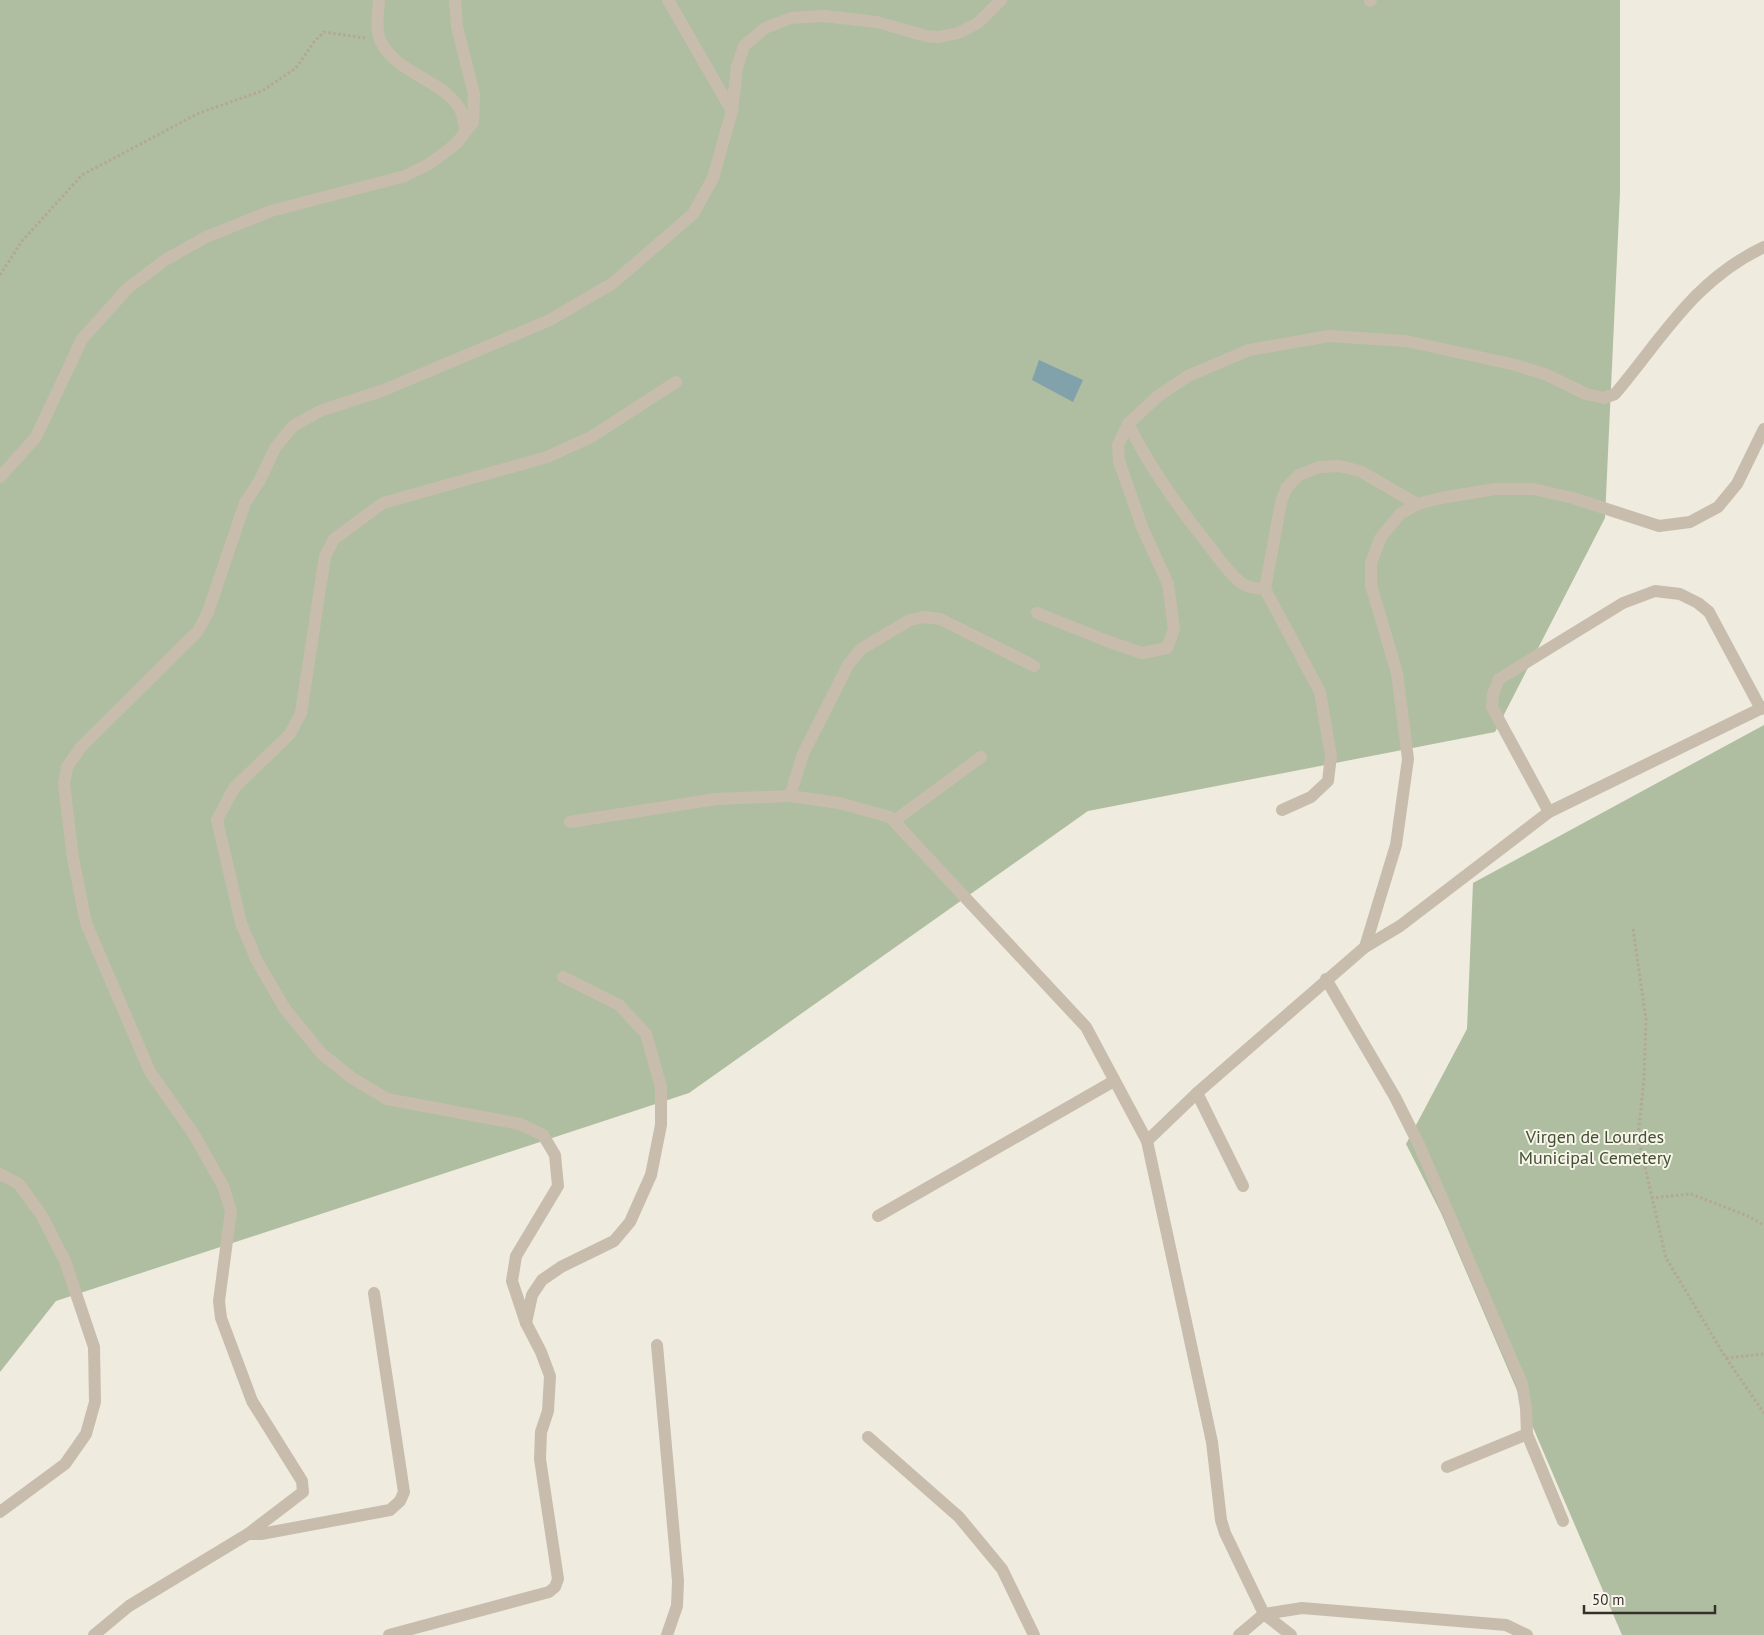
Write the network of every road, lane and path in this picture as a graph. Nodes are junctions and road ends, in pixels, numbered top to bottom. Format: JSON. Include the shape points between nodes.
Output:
{"nodes":[{"id":1,"x":378,"y":0,"type":"edge"},
{"id":2,"x":455,"y":0,"type":"edge"},
{"id":3,"x":668,"y":0,"type":"edge"},
{"id":4,"x":1001,"y":0,"type":"edge"},
{"id":5,"x":380,"y":41,"type":"junction"},
{"id":6,"x":732,"y":111,"type":"junction"},
{"id":7,"x":466,"y":131,"type":"junction"},
{"id":8,"x":1764,"y":247,"type":"edge"},
{"id":9,"x":0,"y":275,"type":"edge"},
{"id":10,"x":676,"y":382,"type":"dead end"},
{"id":11,"x":1128,"y":424,"type":"junction"},
{"id":12,"x":1764,"y":429,"type":"edge"},
{"id":13,"x":0,"y":477,"type":"edge"},
{"id":14,"x":1417,"y":504,"type":"junction"},
{"id":15,"x":1265,"y":589,"type":"junction"},
{"id":16,"x":1037,"y":613,"type":"dead end"},
{"id":17,"x":1034,"y":666,"type":"dead end"},
{"id":18,"x":1762,"y":708,"type":"edge"},
{"id":19,"x":982,"y":757,"type":"dead end"},
{"id":20,"x":790,"y":796,"type":"junction"},
{"id":21,"x":1282,"y":810,"type":"dead end"},
{"id":22,"x":1549,"y":812,"type":"junction"},
{"id":23,"x":894,"y":821,"type":"junction"},
{"id":24,"x":570,"y":822,"type":"dead end"},
{"id":25,"x":1634,"y":928,"type":"dead end"},
{"id":26,"x":1365,"y":947,"type":"junction"},
{"id":27,"x":563,"y":977,"type":"dead end"},
{"id":28,"x":1326,"y":979,"type":"junction"},
{"id":29,"x":1114,"y":1081,"type":"junction"},
{"id":30,"x":1197,"y":1093,"type":"junction"},
{"id":31,"x":1147,"y":1141,"type":"junction"},
{"id":32,"x":0,"y":1174,"type":"edge"},
{"id":33,"x":1243,"y":1186,"type":"dead end"},
{"id":34,"x":1651,"y":1198,"type":"junction"},
{"id":35,"x":878,"y":1216,"type":"dead end"},
{"id":36,"x":1764,"y":1224,"type":"edge"},
{"id":37,"x":374,"y":1293,"type":"dead end"},
{"id":38,"x":526,"y":1323,"type":"junction"},
{"id":39,"x":657,"y":1345,"type":"dead end"},
{"id":40,"x":1764,"y":1354,"type":"edge"},
{"id":41,"x":1726,"y":1358,"type":"junction"},
{"id":42,"x":1764,"y":1413,"type":"edge"},
{"id":43,"x":1527,"y":1434,"type":"junction"},
{"id":44,"x":868,"y":1437,"type":"dead end"},
{"id":45,"x":1447,"y":1467,"type":"dead end"},
{"id":46,"x":0,"y":1512,"type":"edge"},
{"id":47,"x":1563,"y":1521,"type":"dead end"},
{"id":48,"x":248,"y":1534,"type":"junction"},
{"id":49,"x":1264,"y":1614,"type":"junction"},
{"id":50,"x":94,"y":1635,"type":"edge"},
{"id":51,"x":389,"y":1635,"type":"edge"},
{"id":52,"x":666,"y":1635,"type":"edge"},
{"id":53,"x":1034,"y":1635,"type":"edge"},
{"id":54,"x":1239,"y":1635,"type":"edge"},
{"id":55,"x":1291,"y":1635,"type":"edge"},
{"id":56,"x":1527,"y":1635,"type":"edge"}],
"edges":[{"from":1,"to":5,"type":"street"},
{"from":2,"to":7,"type":"street","via":[[457,27],[474,94],[473,122]]},
{"from":3,"to":6,"type":"street"},
{"from":4,"to":6,"type":"street","via":[[978,23],[939,37],[877,22],[824,16],[791,18],[765,28],[744,46],[737,67]]},
{"from":5,"to":7,"type":"street","via":[[389,54],[440,89],[460,109]]},
{"from":5,"to":9,"type":"path","via":[[324,32],[296,68],[262,91],[199,113],[82,175],[22,241]]},
{"from":6,"to":48,"type":"street","via":[[713,178],[693,214],[613,283],[550,320],[384,390],[320,411],[293,426],[275,448],[260,480],[244,503],[208,612],[198,632],[81,747],[67,767],[64,784],[86,923],[150,1072],[193,1133],[222,1186],[231,1211],[219,1301],[221,1318],[252,1401],[302,1481],[302,1492]]},
{"from":7,"to":13,"type":"street","via":[[456,144],[429,164],[405,176],[271,211],[206,237],[165,260],[128,288],[82,339],[36,437]]},
{"from":8,"to":11,"type":"street","via":[[1716,276],[1670,323],[1615,394],[1604,398],[1586,394],[1547,375],[1516,365],[1406,341],[1328,336],[1249,350],[1188,376],[1158,396]]},
{"from":10,"to":38,"type":"street","via":[[591,437],[547,457],[383,503],[334,539],[325,556],[302,713],[290,734],[234,788],[217,820],[241,923],[257,961],[285,1009],[322,1054],[352,1078],[388,1098],[520,1124],[544,1135],[555,1155],[558,1186],[516,1256],[512,1281]]},
{"from":11,"to":15,"type":"street","via":[[1146,460],[1183,514],[1222,562],[1251,588]]},
{"from":11,"to":16,"type":"street","via":[[1118,445],[1119,461],[1142,527],[1168,584],[1174,630],[1167,648],[1142,653]]},
{"from":12,"to":14,"type":"street","via":[[1737,484],[1718,507],[1690,522],[1659,526],[1573,498],[1533,490],[1495,489]]},
{"from":14,"to":15,"type":"street","via":[[1360,471],[1339,466],[1319,467],[1299,475],[1287,487],[1281,502]]},
{"from":14,"to":26,"type":"street","via":[[1400,514],[1381,537],[1370,563],[1371,585],[1397,673],[1408,759],[1396,845]]},
{"from":15,"to":21,"type":"street","via":[[1320,692],[1331,756],[1328,781],[1311,797]]},
{"from":17,"to":20,"type":"street","via":[[940,619],[924,617],[910,620],[861,650],[848,665],[803,754]]},
{"from":18,"to":22,"type":"street"},
{"from":18,"to":22,"type":"street","via":[[1709,612],[1698,603],[1680,594],[1655,591],[1623,603],[1499,679],[1493,694],[1492,707]]},
{"from":19,"to":23,"type":"street"},
{"from":20,"to":23,"type":"street","via":[[839,803],[890,817]]},
{"from":20,"to":24,"type":"street","via":[[716,799]]},
{"from":22,"to":26,"type":"street","via":[[1400,926]]},
{"from":23,"to":29,"type":"street","via":[[1086,1027]]},
{"from":25,"to":34,"type":"path","via":[[1646,1019],[1638,1137]]},
{"from":26,"to":28,"type":"street"},
{"from":27,"to":38,"type":"street","via":[[619,1005],[646,1034],[661,1087],[661,1125],[651,1175],[630,1222],[614,1241],[542,1280],[532,1295]]},
{"from":28,"to":30,"type":"street"},
{"from":28,"to":43,"type":"street","via":[[1395,1097],[1420,1147],[1522,1384]]},
{"from":29,"to":31,"type":"street"},
{"from":29,"to":35,"type":"street"},
{"from":30,"to":31,"type":"street"},
{"from":30,"to":33,"type":"street"},
{"from":31,"to":49,"type":"street","via":[[1212,1442],[1221,1520]]},
{"from":32,"to":46,"type":"street","via":[[18,1184],[42,1216],[65,1261],[94,1348],[95,1402],[86,1434],[65,1464]]},
{"from":34,"to":36,"type":"path","via":[[1691,1194]]},
{"from":34,"to":41,"type":"path","via":[[1666,1258]]},
{"from":37,"to":48,"type":"street","via":[[404,1492],[400,1501],[390,1510]]},
{"from":38,"to":51,"type":"street","via":[[550,1376],[540,1459],[558,1579],[555,1587],[549,1592]]},
{"from":39,"to":52,"type":"street","via":[[678,1581],[676,1606]]},
{"from":40,"to":41,"type":"path"},
{"from":41,"to":42,"type":"path"},
{"from":43,"to":45,"type":"street"},
{"from":43,"to":47,"type":"street"},
{"from":44,"to":53,"type":"street","via":[[959,1517],[1002,1569]]},
{"from":48,"to":50,"type":"street","via":[[129,1606]]},
{"from":49,"to":54,"type":"street"},
{"from":49,"to":55,"type":"street"},
{"from":49,"to":56,"type":"street","via":[[1302,1608],[1355,1611],[1434,1621],[1506,1625]]}]}
